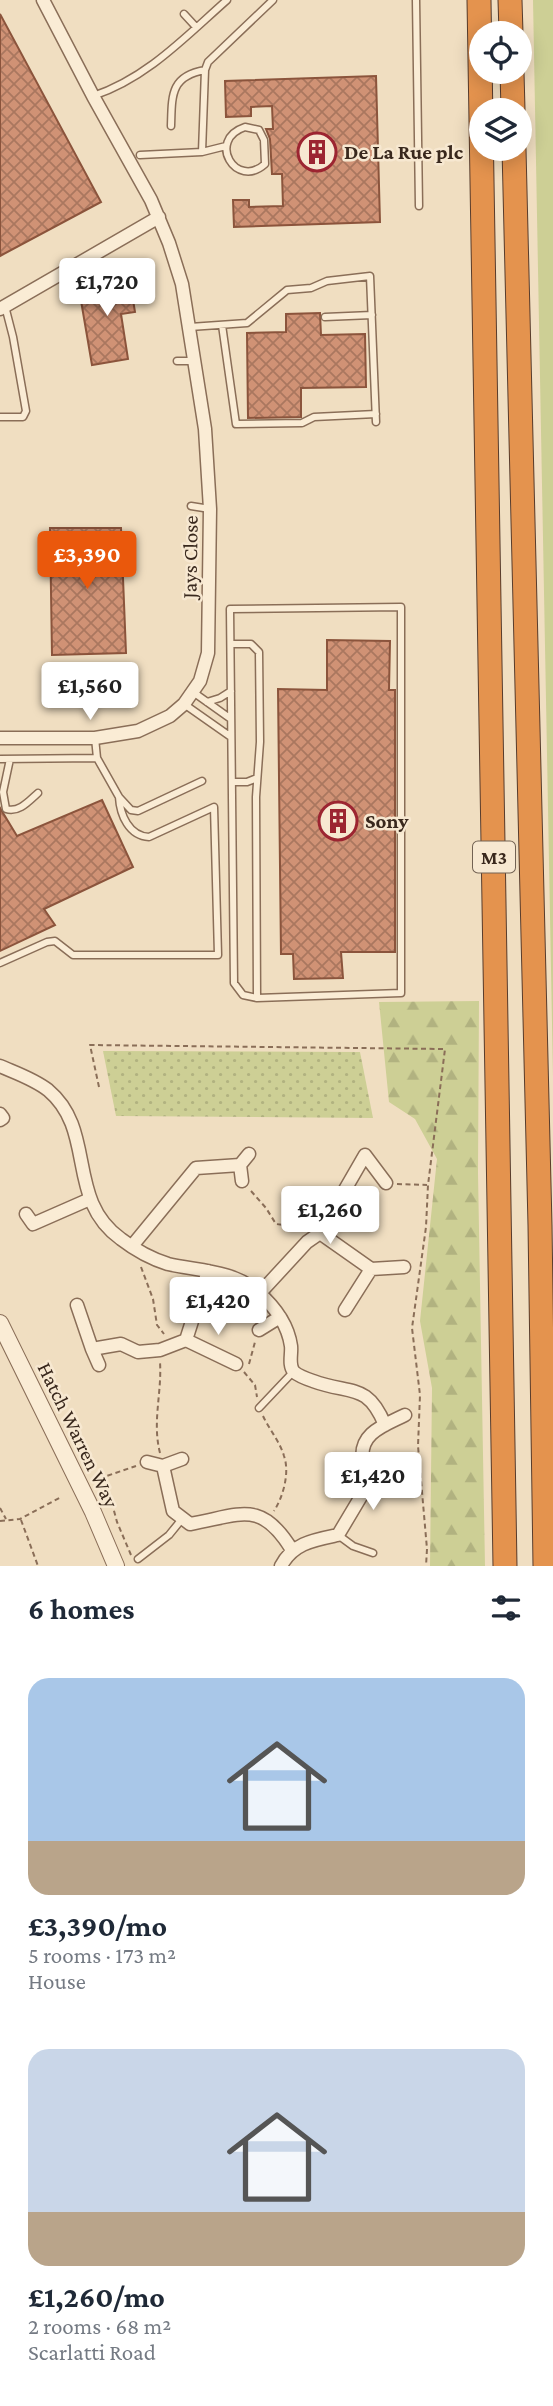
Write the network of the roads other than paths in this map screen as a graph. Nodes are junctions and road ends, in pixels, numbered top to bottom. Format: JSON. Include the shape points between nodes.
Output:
{"nodes":[{"id":1,"x":43,"y":0,"type":"edge"},
{"id":2,"x":227,"y":0,"type":"edge"},
{"id":3,"x":273,"y":0,"type":"edge"},
{"id":4,"x":416,"y":0,"type":"edge"},
{"id":5,"x":478,"y":0,"type":"edge"},
{"id":6,"x":510,"y":0,"type":"edge"},
{"id":7,"x":184,"y":14,"type":"dead end"},
{"id":8,"x":511,"y":21,"type":"edge"},
{"id":9,"x":196,"y":27,"type":"junction"},
{"id":10,"x":205,"y":70,"type":"junction"},
{"id":11,"x":93,"y":96,"type":"junction"},
{"id":12,"x":171,"y":126,"type":"dead end"},
{"id":13,"x":226,"y":146,"type":"junction"},
{"id":14,"x":202,"y":152,"type":"junction"},
{"id":15,"x":140,"y":155,"type":"dead end"},
{"id":16,"x":514,"y":161,"type":"edge"},
{"id":17,"x":419,"y":206,"type":"dead end"},
{"id":18,"x":159,"y":217,"type":"junction"},
{"id":19,"x":3,"y":307,"type":"edge"},
{"id":20,"x":372,"y":315,"type":"junction"},
{"id":21,"x":324,"y":317,"type":"dead end"},
{"id":22,"x":222,"y":324,"type":"junction"},
{"id":23,"x":190,"y":327,"type":"junction"},
{"id":24,"x":195,"y":360,"type":"junction"},
{"id":25,"x":177,"y":361,"type":"dead end"},
{"id":26,"x":0,"y":417,"type":"edge"},
{"id":27,"x":191,"y":506,"type":"dead end"},
{"id":28,"x":210,"y":509,"type":"junction"},
{"id":29,"x":231,"y":644,"type":"junction"},
{"id":30,"x":231,"y":691,"type":"junction"},
{"id":31,"x":194,"y":692,"type":"junction"},
{"id":32,"x":207,"y":702,"type":"junction"},
{"id":33,"x":184,"y":704,"type":"junction"},
{"id":34,"x":231,"y":719,"type":"junction"},
{"id":35,"x":231,"y":737,"type":"junction"},
{"id":36,"x":0,"y":738,"type":"edge"},
{"id":37,"x":95,"y":738,"type":"junction"},
{"id":38,"x":97,"y":758,"type":"junction"},
{"id":39,"x":0,"y":759,"type":"edge"},
{"id":40,"x":10,"y":759,"type":"junction"},
{"id":41,"x":257,"y":778,"type":"junction"},
{"id":42,"x":202,"y":781,"type":"dead end"},
{"id":43,"x":232,"y":782,"type":"junction"},
{"id":44,"x":38,"y":793,"type":"dead end"},
{"id":45,"x":119,"y":797,"type":"junction"},
{"id":46,"x":0,"y":963,"type":"edge"},
{"id":47,"x":257,"y":998,"type":"junction"},
{"id":48,"x":0,"y":1066,"type":"edge"},
{"id":49,"x":0,"y":1114,"type":"edge"},
{"id":50,"x":0,"y":1120,"type":"edge"},
{"id":51,"x":249,"y":1154,"type":"dead end"},
{"id":52,"x":240,"y":1165,"type":"junction"},
{"id":53,"x":242,"y":1181,"type":"road end"},
{"id":54,"x":386,"y":1183,"type":"road end"},
{"id":55,"x":90,"y":1199,"type":"junction"},
{"id":56,"x":320,"y":1233,"type":"junction"},
{"id":57,"x":37,"y":1238,"type":"dead end"},
{"id":58,"x":132,"y":1246,"type":"junction"},
{"id":59,"x":404,"y":1267,"type":"dead end"},
{"id":60,"x":371,"y":1269,"type":"junction"},
{"id":61,"x":208,"y":1271,"type":"junction"},
{"id":62,"x":260,"y":1293,"type":"junction"},
{"id":63,"x":77,"y":1305,"type":"dead end"},
{"id":64,"x":345,"y":1310,"type":"dead end"},
{"id":65,"x":280,"y":1317,"type":"junction"},
{"id":66,"x":0,"y":1323,"type":"edge"},
{"id":67,"x":259,"y":1330,"type":"road end"},
{"id":68,"x":186,"y":1340,"type":"junction"},
{"id":69,"x":92,"y":1349,"type":"junction"},
{"id":70,"x":236,"y":1364,"type":"road end"},
{"id":71,"x":99,"y":1366,"type":"dead end"},
{"id":72,"x":294,"y":1371,"type":"junction"},
{"id":73,"x":259,"y":1408,"type":"road end"},
{"id":74,"x":405,"y":1415,"type":"dead end"},
{"id":75,"x":385,"y":1425,"type":"junction"},
{"id":76,"x":183,"y":1459,"type":"dead end"},
{"id":77,"x":147,"y":1462,"type":"road end"},
{"id":78,"x":163,"y":1466,"type":"junction"},
{"id":79,"x":182,"y":1519,"type":"junction"},
{"id":80,"x":338,"y":1535,"type":"junction"},
{"id":81,"x":292,"y":1550,"type":"junction"},
{"id":82,"x":373,"y":1553,"type":"dead end"},
{"id":83,"x":135,"y":1559,"type":"road end"},
{"id":84,"x":116,"y":1566,"type":"edge"},
{"id":85,"x":281,"y":1566,"type":"edge"},
{"id":86,"x":505,"y":1566,"type":"edge"},
{"id":87,"x":545,"y":1566,"type":"edge"}],
"edges":[{"from":1,"to":11,"type":"street","name":"Jays Close"},
{"from":2,"to":9,"type":"lane"},
{"from":3,"to":10,"type":"lane","via":[[214,55]]},
{"from":4,"to":17,"type":"lane"},
{"from":5,"to":86,"type":"highway","number":"M3"},
{"from":6,"to":8,"type":"highway"},
{"from":7,"to":9,"type":"lane"},
{"from":9,"to":11,"type":"lane","via":[[150,68]]},
{"from":10,"to":12,"type":"lane","via":[[177,84],[172,94]]},
{"from":10,"to":14,"type":"lane"},
{"from":11,"to":18,"type":"street","name":"Jays Close"},
{"from":13,"to":13,"type":"lane","via":[[238,130],[259,130],[265,163],[254,170],[240,170],[229,160]]},
{"from":13,"to":14,"type":"lane"},
{"from":14,"to":15,"type":"lane"},
{"from":16,"to":87,"type":"highway","number":"M3"},
{"from":18,"to":19,"type":"street"},
{"from":18,"to":23,"type":"street","name":"Jays Close"},
{"from":19,"to":26,"type":"lane","via":[[26,411],[23,417]]},
{"from":20,"to":21,"type":"lane"},
{"from":20,"to":22,"type":"lane","via":[[370,276],[288,290],[247,323]]},
{"from":20,"to":22,"type":"lane","via":[[376,418],[314,417],[302,423],[236,424]]},
{"from":22,"to":23,"type":"lane"},
{"from":23,"to":24,"type":"street","name":"Jays Close"},
{"from":24,"to":25,"type":"lane"},
{"from":24,"to":28,"type":"street","name":"Jays Close"},
{"from":27,"to":28,"type":"lane"},
{"from":28,"to":31,"type":"street","name":"Jays Close","via":[[208,653]]},
{"from":29,"to":30,"type":"lane"},
{"from":29,"to":41,"type":"lane","via":[[251,644],[260,652]]},
{"from":29,"to":47,"type":"lane","via":[[230,608],[401,607],[401,993]]},
{"from":30,"to":32,"type":"lane"},
{"from":30,"to":34,"type":"lane"},
{"from":31,"to":32,"type":"lane"},
{"from":31,"to":33,"type":"street","name":"Jays Close"},
{"from":32,"to":34,"type":"lane"},
{"from":33,"to":35,"type":"lane"},
{"from":33,"to":37,"type":"street","name":"Jays Close","via":[[138,731]]},
{"from":34,"to":35,"type":"lane"},
{"from":35,"to":43,"type":"lane"},
{"from":36,"to":37,"type":"street","name":"Jays Close"},
{"from":37,"to":38,"type":"lane"},
{"from":38,"to":40,"type":"lane"},
{"from":38,"to":45,"type":"lane"},
{"from":39,"to":40,"type":"lane"},
{"from":40,"to":44,"type":"lane","via":[[3,792],[6,810],[18,809]]},
{"from":41,"to":43,"type":"lane"},
{"from":41,"to":47,"type":"lane"},
{"from":42,"to":45,"type":"lane","via":[[138,811]]},
{"from":43,"to":47,"type":"lane","via":[[234,983],[243,995]]},
{"from":45,"to":46,"type":"lane","via":[[130,828],[139,836],[149,837],[215,807],[218,955],[73,955],[55,941]]},
{"from":48,"to":55,"type":"street","via":[[46,1089],[66,1110],[77,1137]]},
{"from":49,"to":50,"type":"street"},
{"from":51,"to":52,"type":"street"},
{"from":52,"to":53,"type":"street"},
{"from":52,"to":58,"type":"street","via":[[196,1168]]},
{"from":54,"to":56,"type":"street","via":[[365,1155]]},
{"from":55,"to":57,"type":"street","via":[[30,1219]]},
{"from":55,"to":58,"type":"street","via":[[119,1238]]},
{"from":56,"to":60,"type":"street"},
{"from":56,"to":62,"type":"street","via":[[307,1241]]},
{"from":58,"to":61,"type":"street","via":[[168,1264]]},
{"from":59,"to":60,"type":"street"},
{"from":60,"to":64,"type":"street"},
{"from":61,"to":62,"type":"street","via":[[237,1279]]},
{"from":61,"to":68,"type":"street"},
{"from":62,"to":65,"type":"street"},
{"from":63,"to":69,"type":"street"},
{"from":65,"to":67,"type":"street"},
{"from":65,"to":72,"type":"street"},
{"from":66,"to":84,"type":"street","name":"Hatch Warren Way"},
{"from":68,"to":69,"type":"street","via":[[138,1352],[121,1344]]},
{"from":68,"to":70,"type":"street"},
{"from":69,"to":71,"type":"street"},
{"from":72,"to":73,"type":"lane"},
{"from":72,"to":75,"type":"street","via":[[372,1399]]},
{"from":74,"to":75,"type":"street"},
{"from":75,"to":80,"type":"street","via":[[373,1430],[364,1444],[369,1483]]},
{"from":76,"to":78,"type":"street"},
{"from":77,"to":78,"type":"street"},
{"from":78,"to":79,"type":"street","via":[[173,1511]]},
{"from":79,"to":81,"type":"street","via":[[190,1524],[259,1514],[279,1529]]},
{"from":79,"to":83,"type":"lane","via":[[169,1535]]},
{"from":80,"to":81,"type":"street"},
{"from":80,"to":82,"type":"lane"},
{"from":81,"to":85,"type":"street"}]}
